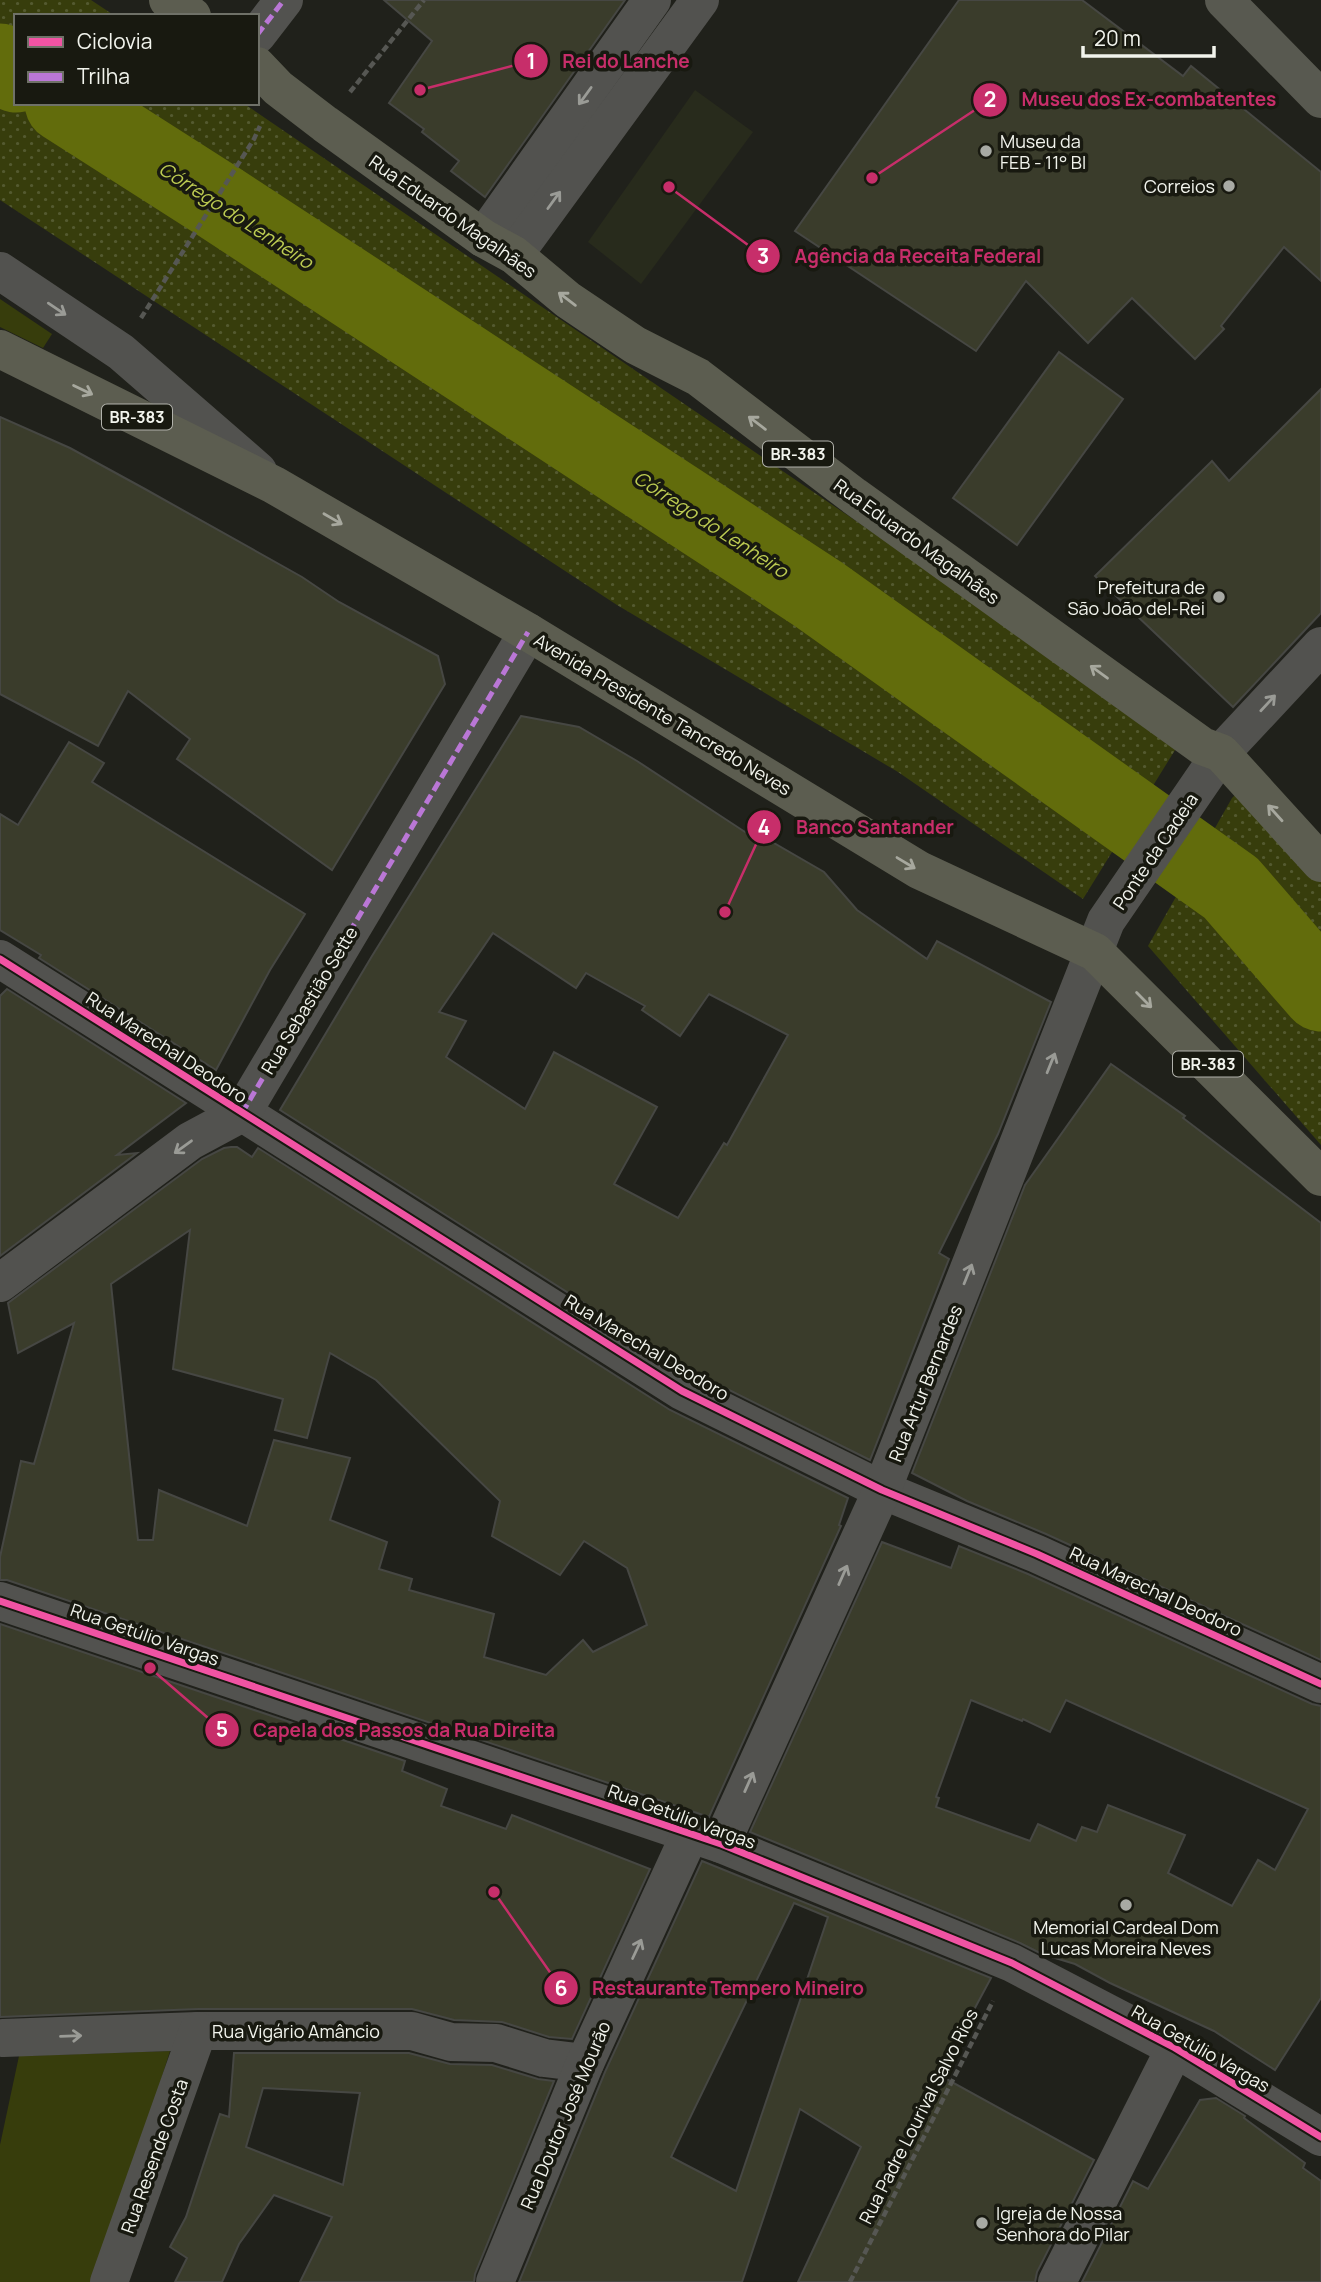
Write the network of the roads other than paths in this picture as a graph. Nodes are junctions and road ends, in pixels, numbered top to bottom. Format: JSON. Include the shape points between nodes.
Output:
{"nodes":[{"id":1,"x":168,"y":0,"type":"edge"},
{"id":2,"x":284,"y":0,"type":"edge"},
{"id":3,"x":652,"y":0,"type":"edge"},
{"id":4,"x":700,"y":0,"type":"edge"},
{"id":5,"x":1224,"y":0,"type":"edge"},
{"id":6,"x":189,"y":14,"type":"edge"},
{"id":7,"x":259,"y":32,"type":"edge"},
{"id":8,"x":645,"y":45,"type":"junction"},
{"id":9,"x":259,"y":68,"type":"edge"},
{"id":10,"x":1321,"y":99,"type":"edge"},
{"id":11,"x":498,"y":246,"type":"junction"},
{"id":12,"x":0,"y":271,"type":"edge"},
{"id":13,"x":0,"y":349,"type":"edge"},
{"id":14,"x":274,"y":485,"type":"junction"},
{"id":15,"x":528,"y":632,"type":"junction"},
{"id":16,"x":1321,"y":646,"type":"edge"},
{"id":17,"x":1221,"y":753,"type":"junction"},
{"id":18,"x":1321,"y":863,"type":"edge"},
{"id":19,"x":1101,"y":937,"type":"junction"},
{"id":20,"x":0,"y":959,"type":"edge"},
{"id":21,"x":242,"y":1113,"type":"junction"},
{"id":22,"x":1321,"y":1177,"type":"edge"},
{"id":23,"x":0,"y":1283,"type":"edge"},
{"id":24,"x":882,"y":1490,"type":"junction"},
{"id":25,"x":0,"y":1601,"type":"edge"},
{"id":26,"x":1321,"y":1684,"type":"edge"},
{"id":27,"x":706,"y":1839,"type":"junction"},
{"id":28,"x":198,"y":2031,"type":"junction"},
{"id":29,"x":1,"y":2044,"type":"edge"},
{"id":30,"x":1175,"y":2048,"type":"junction"},
{"id":31,"x":585,"y":2063,"type":"junction"},
{"id":32,"x":1321,"y":2137,"type":"edge"},
{"id":33,"x":109,"y":2282,"type":"edge"},
{"id":34,"x":495,"y":2282,"type":"edge"},
{"id":35,"x":1057,"y":2282,"type":"edge"}],
"edges":[{"from":1,"to":6,"type":"highway"},
{"from":2,"to":7,"type":"street"},
{"from":3,"to":8,"type":"street"},
{"from":4,"to":8,"type":"street"},
{"from":5,"to":10,"type":"main road"},
{"from":8,"to":11,"type":"street"},
{"from":9,"to":11,"type":"highway","name":"Rua Eduardo Magalhães","number":"BR-383","via":[[325,124]]},
{"from":17,"to":11,"type":"highway","name":"Rua Eduardo Magalhães","number":"BR-383","one_way":true,"via":[[1202,746],[854,496],[698,377],[635,345]]},
{"from":12,"to":14,"type":"street","name":"Avenida Presidente Tancredo Neves","one_way":true,"via":[[121,352]]},
{"from":13,"to":14,"type":"highway","name":"Avenida Presidente Tancredo Neves","number":"BR-383","one_way":true},
{"from":14,"to":15,"type":"highway","name":"Avenida Presidente Tancredo Neves","number":"BR-383","one_way":true},
{"from":15,"to":19,"type":"highway","name":"Avenida Presidente Tancredo Neves","number":"BR-383","one_way":true,"via":[[919,870]]},
{"from":15,"to":21,"type":"street","name":"Rua Sebastião Sette"},
{"from":17,"to":16,"type":"street","name":"Ponte da Cadeia","one_way":true},
{"from":18,"to":17,"type":"highway","name":"Rua Eduardo Magalhães","number":"BR-383","one_way":true},
{"from":17,"to":19,"type":"street","name":"Ponte da Cadeia"},
{"from":19,"to":22,"type":"highway","number":"BR-383","one_way":true},
{"from":24,"to":19,"type":"street","name":"Rua Artur Bernardes","one_way":true},
{"from":20,"to":21,"type":"street","name":"Rua Marechal Deodoro"},
{"from":21,"to":23,"type":"street","one_way":true,"via":[[190,1141]]},
{"from":21,"to":24,"type":"street","name":"Rua Marechal Deodoro","via":[[682,1391]]},
{"from":24,"to":26,"type":"street","name":"Rua Marechal Deodoro","via":[[1037,1554]]},
{"from":27,"to":24,"type":"street","name":"Rua Artur Bernardes","one_way":true},
{"from":25,"to":27,"type":"street","name":"Rua Getúlio Vargas"},
{"from":27,"to":30,"type":"street","name":"Rua Getúlio Vargas","via":[[1012,1963]]},
{"from":31,"to":27,"type":"street","name":"Rua Doutor José Mourão","one_way":true},
{"from":29,"to":28,"type":"street","name":"Rua Vigário Amâncio","one_way":true},
{"from":28,"to":31,"type":"street","name":"Rua Vigário Amâncio","via":[[412,2031],[451,2042],[496,2043],[544,2058]]},
{"from":28,"to":33,"type":"street","name":"Rua Resende Costa"},
{"from":30,"to":32,"type":"street","name":"Rua Getúlio Vargas"},
{"from":30,"to":35,"type":"street"},
{"from":31,"to":34,"type":"street","name":"Rua Doutor José Mourão"}]}
